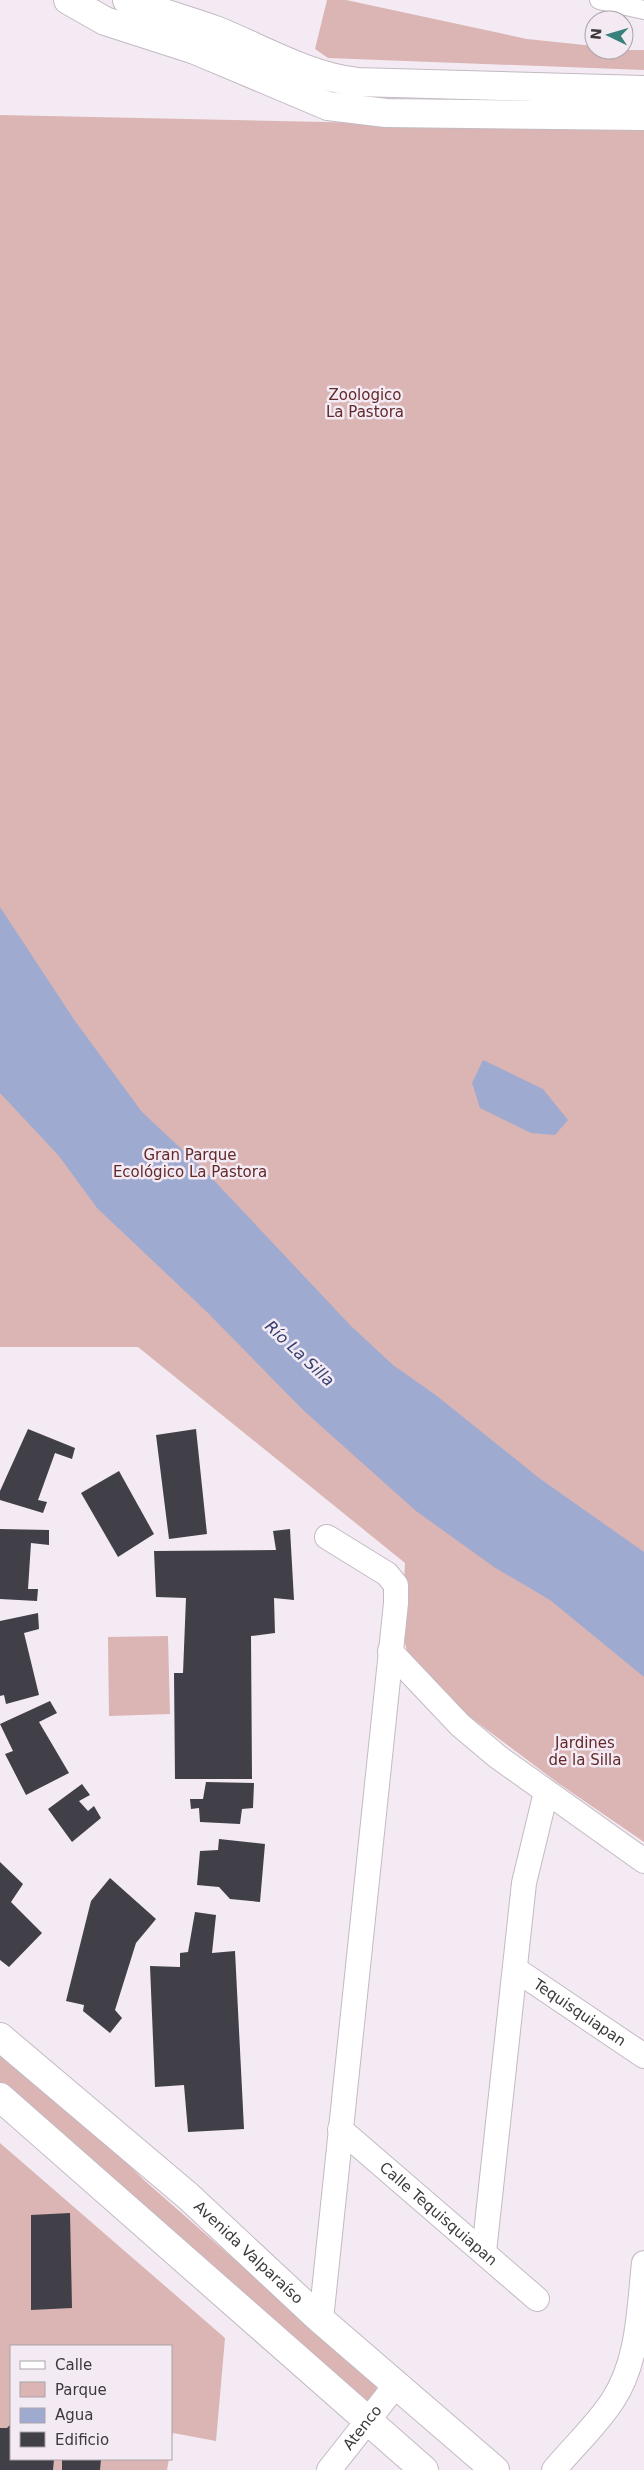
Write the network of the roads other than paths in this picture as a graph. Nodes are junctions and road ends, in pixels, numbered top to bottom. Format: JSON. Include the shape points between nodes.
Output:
{"nodes":[{"id":1,"x":68,"y":0,"type":"edge"},
{"id":2,"x":127,"y":0,"type":"edge"},
{"id":3,"x":599,"y":0,"type":"edge"},
{"id":4,"x":644,"y":10,"type":"edge"},
{"id":5,"x":644,"y":90,"type":"edge"},
{"id":6,"x":644,"y":116,"type":"edge"},
{"id":7,"x":327,"y":1537,"type":"dead end"},
{"id":8,"x":390,"y":1651,"type":"junction"},
{"id":9,"x":546,"y":1792,"type":"junction"},
{"id":10,"x":644,"y":1861,"type":"edge"},
{"id":11,"x":515,"y":1969,"type":"junction"},
{"id":12,"x":0,"y":2037,"type":"edge"},
{"id":13,"x":644,"y":2056,"type":"edge"},
{"id":14,"x":0,"y":2097,"type":"edge"},
{"id":15,"x":340,"y":2129,"type":"junction"},
{"id":16,"x":484,"y":2252,"type":"junction"},
{"id":17,"x":644,"y":2263,"type":"edge"},
{"id":18,"x":537,"y":2299,"type":"dead end"},
{"id":19,"x":321,"y":2320,"type":"junction"},
{"id":20,"x":395,"y":2386,"type":"junction"},
{"id":21,"x":368,"y":2420,"type":"junction"},
{"id":22,"x":329,"y":2470,"type":"edge"},
{"id":23,"x":424,"y":2470,"type":"edge"},
{"id":24,"x":496,"y":2470,"type":"edge"},
{"id":25,"x":554,"y":2470,"type":"edge"}],
"edges":[{"from":1,"to":6,"type":"main road","via":[[105,21],[195,50],[328,106],[386,113]]},
{"from":2,"to":5,"type":"main road","via":[[218,31],[338,80]]},
{"from":3,"to":4,"type":"street"},
{"from":7,"to":8,"type":"street","via":[[387,1574],[396,1585]]},
{"from":8,"to":9,"type":"street","via":[[460,1725]]},
{"from":8,"to":15,"type":"street"},
{"from":9,"to":10,"type":"street"},
{"from":9,"to":11,"type":"street","via":[[524,1883]]},
{"from":11,"to":13,"type":"street","name":"Tequisquiapan"},
{"from":11,"to":16,"type":"street"},
{"from":12,"to":19,"type":"main road","name":"Avenida Valparaíso","via":[[208,2214]]},
{"from":14,"to":21,"type":"main road"},
{"from":15,"to":16,"type":"street","name":"Calle Tequisquiapan"},
{"from":15,"to":19,"type":"street"},
{"from":16,"to":18,"type":"street","name":"Calle Tequisquiapan"},
{"from":17,"to":25,"type":"street","via":[[636,2336],[627,2372],[613,2400]]},
{"from":19,"to":20,"type":"main road","name":"Avenida Valparaíso"},
{"from":20,"to":21,"type":"street","name":"Atenco"},
{"from":20,"to":24,"type":"main road","name":"Avenida Valparaíso"},
{"from":21,"to":22,"type":"street","name":"Atenco"},
{"from":21,"to":23,"type":"main road"}]}
